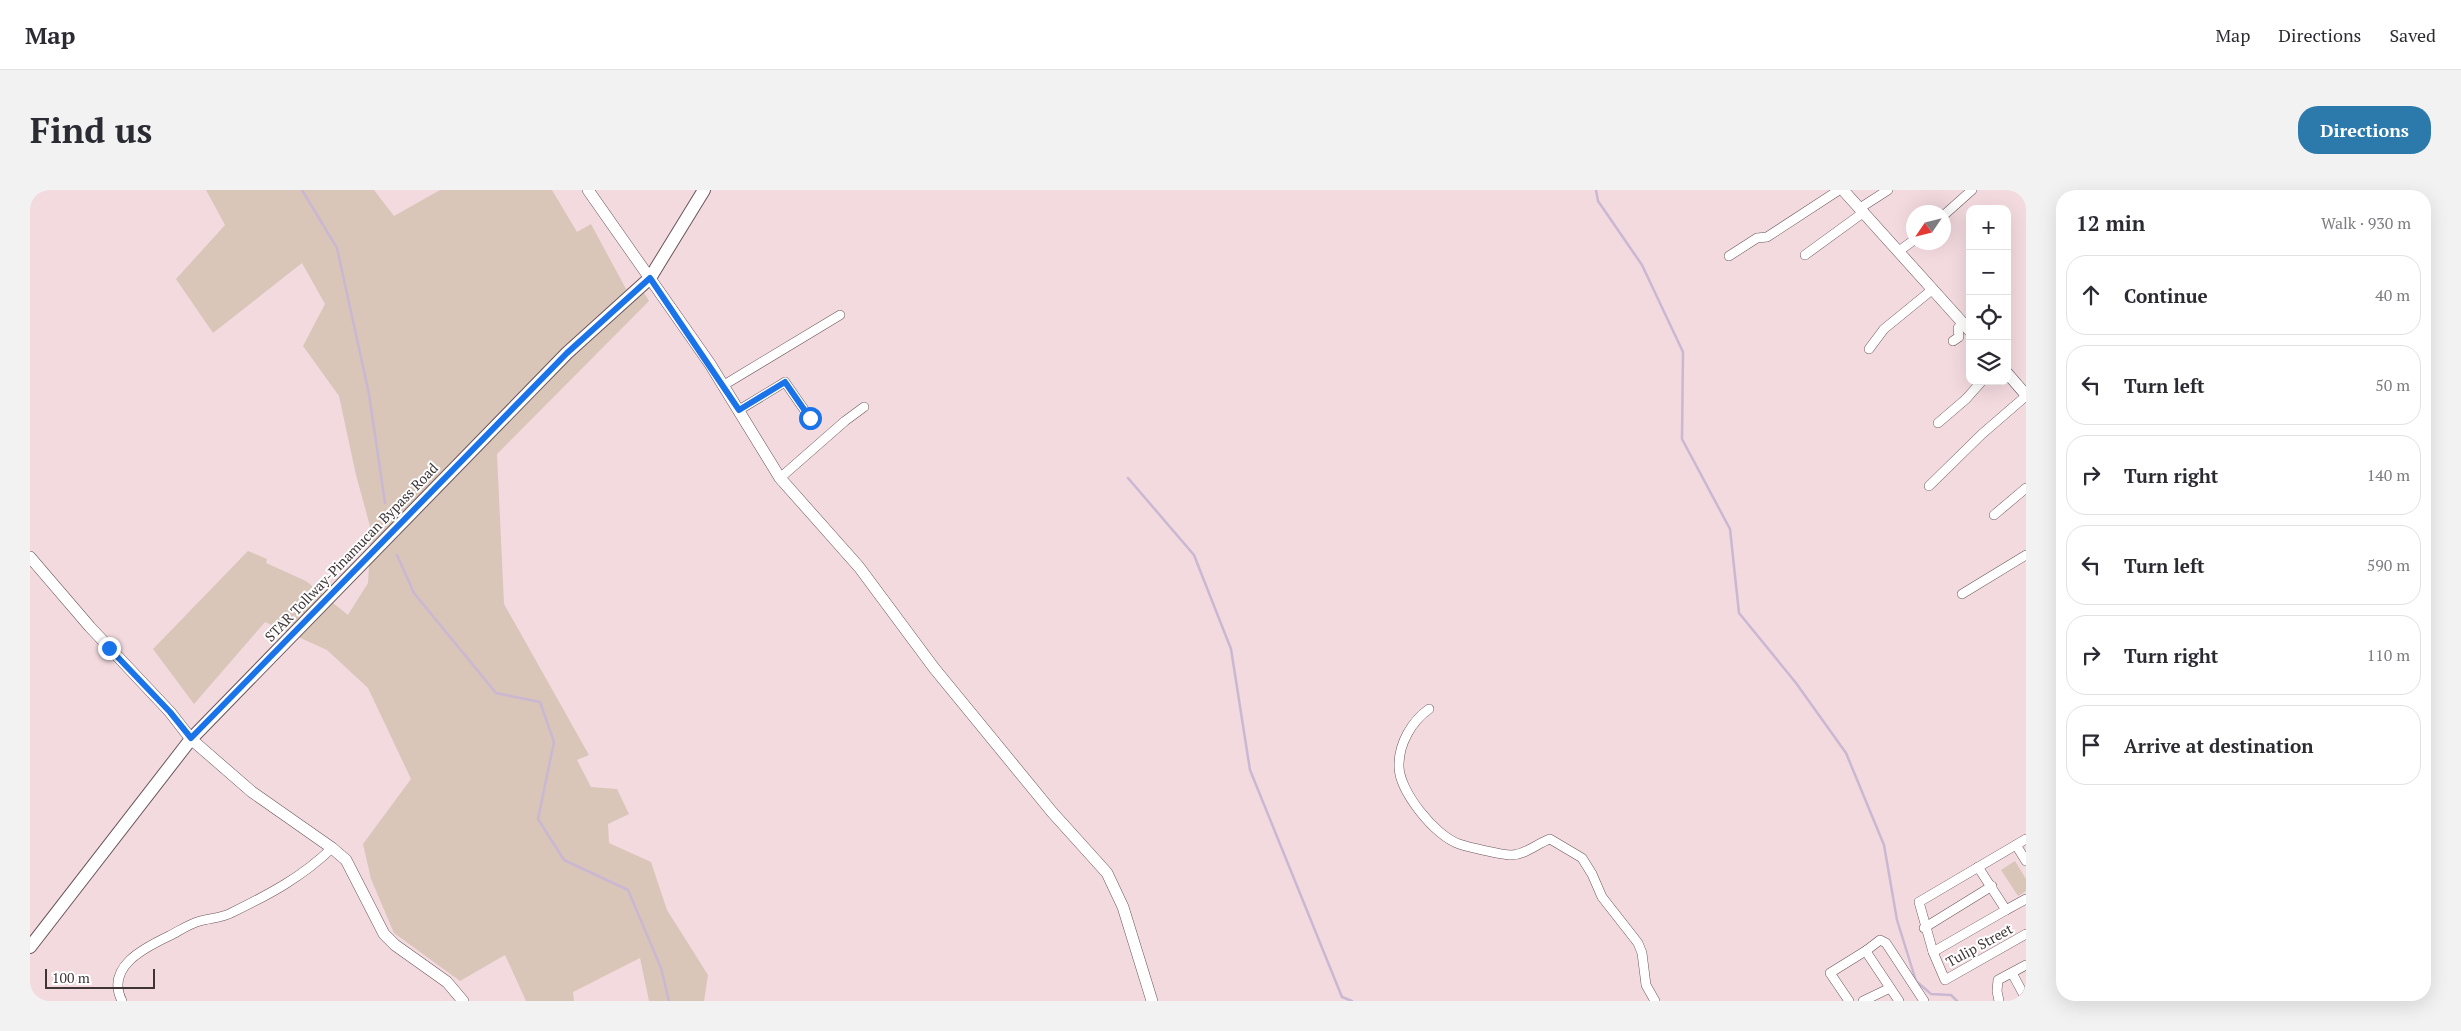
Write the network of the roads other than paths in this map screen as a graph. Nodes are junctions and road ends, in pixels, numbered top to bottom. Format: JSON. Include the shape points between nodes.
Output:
{"nodes":[{"id":1,"x":588,"y":190,"type":"edge"},
{"id":2,"x":704,"y":190,"type":"edge"},
{"id":3,"x":1839,"y":190,"type":"edge"},
{"id":4,"x":1843,"y":190,"type":"edge"},
{"id":5,"x":1888,"y":190,"type":"edge"},
{"id":6,"x":1972,"y":190,"type":"edge"},
{"id":7,"x":1951,"y":209,"type":"edge"},
{"id":8,"x":1862,"y":210,"type":"junction"},
{"id":9,"x":1906,"y":246,"type":"edge"},
{"id":10,"x":1899,"y":252,"type":"junction"},
{"id":11,"x":1805,"y":255,"type":"dead end"},
{"id":12,"x":1728,"y":256,"type":"dead end"},
{"id":13,"x":650,"y":278,"type":"junction"},
{"id":14,"x":1932,"y":289,"type":"junction"},
{"id":15,"x":840,"y":315,"type":"dead end"},
{"id":16,"x":1966,"y":327,"type":"edge"},
{"id":17,"x":1953,"y":341,"type":"dead end"},
{"id":18,"x":1869,"y":349,"type":"dead end"},
{"id":19,"x":2011,"y":378,"type":"edge"},
{"id":20,"x":724,"y":385,"type":"junction"},
{"id":21,"x":1978,"y":385,"type":"edge"},
{"id":22,"x":2026,"y":396,"type":"edge"},
{"id":23,"x":864,"y":408,"type":"dead end"},
{"id":24,"x":739,"y":410,"type":"junction"},
{"id":25,"x":810,"y":418,"type":"dead end"},
{"id":26,"x":1938,"y":423,"type":"dead end"},
{"id":27,"x":780,"y":478,"type":"junction"},
{"id":28,"x":1929,"y":486,"type":"dead end"},
{"id":29,"x":2026,"y":488,"type":"edge"},
{"id":30,"x":1994,"y":514,"type":"dead end"},
{"id":31,"x":2026,"y":555,"type":"edge"},
{"id":32,"x":30,"y":557,"type":"edge"},
{"id":33,"x":1962,"y":594,"type":"dead end"},
{"id":34,"x":1429,"y":709,"type":"dead end"},
{"id":35,"x":191,"y":738,"type":"junction"},
{"id":36,"x":2026,"y":839,"type":"edge"},
{"id":37,"x":2016,"y":845,"type":"junction"},
{"id":38,"x":332,"y":848,"type":"junction"},
{"id":39,"x":2026,"y":861,"type":"edge"},
{"id":40,"x":1978,"y":867,"type":"junction"},
{"id":41,"x":1992,"y":886,"type":"junction"},
{"id":42,"x":2026,"y":900,"type":"edge"},
{"id":43,"x":2006,"y":910,"type":"junction"},
{"id":44,"x":1924,"y":928,"type":"junction"},
{"id":45,"x":2026,"y":934,"type":"edge"},
{"id":46,"x":30,"y":947,"type":"edge"},
{"id":47,"x":1867,"y":950,"type":"junction"},
{"id":48,"x":1933,"y":952,"type":"junction"},
{"id":49,"x":2026,"y":965,"type":"edge"},
{"id":50,"x":2012,"y":973,"type":"junction"},
{"id":51,"x":1890,"y":988,"type":"junction"},
{"id":52,"x":2026,"y":999,"type":"edge"},
{"id":53,"x":122,"y":1001,"type":"edge"},
{"id":54,"x":463,"y":1001,"type":"edge"},
{"id":55,"x":1152,"y":1001,"type":"edge"},
{"id":56,"x":1655,"y":1001,"type":"edge"},
{"id":57,"x":1849,"y":1001,"type":"edge"},
{"id":58,"x":1863,"y":1001,"type":"edge"},
{"id":59,"x":1898,"y":1001,"type":"edge"},
{"id":60,"x":1924,"y":1001,"type":"edge"},
{"id":61,"x":1999,"y":1001,"type":"edge"}],
"edges":[{"from":1,"to":13,"type":"street"},
{"from":2,"to":13,"type":"main road","name":"STAR Tollway-Pinamucan Bypass Road"},
{"from":3,"to":12,"type":"street","via":[[1767,238],[1757,238]]},
{"from":4,"to":8,"type":"street"},
{"from":5,"to":8,"type":"street"},
{"from":6,"to":7,"type":"street"},
{"from":8,"to":10,"type":"street"},
{"from":8,"to":11,"type":"street"},
{"from":9,"to":10,"type":"street"},
{"from":10,"to":14,"type":"street"},
{"from":13,"to":20,"type":"street"},
{"from":13,"to":35,"type":"main road","name":"STAR Tollway-Pinamucan Bypass Road","via":[[567,353]]},
{"from":14,"to":16,"type":"street"},
{"from":14,"to":18,"type":"street","via":[[1884,329]]},
{"from":15,"to":20,"type":"street"},
{"from":16,"to":17,"type":"street","via":[[1959,327],[1959,337]]},
{"from":19,"to":22,"type":"street"},
{"from":20,"to":24,"type":"street"},
{"from":21,"to":26,"type":"street"},
{"from":22,"to":28,"type":"street"},
{"from":23,"to":27,"type":"street"},
{"from":24,"to":25,"type":"street","via":[[785,382]]},
{"from":24,"to":27,"type":"street"},
{"from":27,"to":55,"type":"street","via":[[859,567],[934,668],[1068,832],[1107,873],[1123,907]]},
{"from":29,"to":30,"type":"street"},
{"from":31,"to":33,"type":"street"},
{"from":32,"to":35,"type":"street"},
{"from":34,"to":56,"type":"street","via":[[1416,720],[1406,736],[1398,764],[1400,779],[1430,823],[1458,844],[1510,855],[1522,854],[1538,843],[1550,840],[1582,858],[1602,897],[1638,943],[1646,985]]},
{"from":35,"to":38,"type":"street","via":[[252,792]]},
{"from":35,"to":46,"type":"main road","name":"STAR Tollway-Pinamucan Bypass Road"},
{"from":36,"to":37,"type":"street"},
{"from":37,"to":39,"type":"street"},
{"from":37,"to":40,"type":"street"},
{"from":38,"to":53,"type":"street","via":[[309,870],[233,912],[192,924],[138,951],[125,963],[120,974],[118,992]]},
{"from":38,"to":54,"type":"street","via":[[352,868],[384,934],[447,982]]},
{"from":40,"to":41,"type":"street"},
{"from":40,"to":44,"type":"street","via":[[1919,902]]},
{"from":41,"to":43,"type":"street"},
{"from":41,"to":44,"type":"street"},
{"from":42,"to":43,"type":"street"},
{"from":43,"to":48,"type":"street"},
{"from":44,"to":48,"type":"street"},
{"from":45,"to":48,"type":"street","name":"Tulip Street","via":[[1946,980]]},
{"from":47,"to":51,"type":"street"},
{"from":47,"to":57,"type":"street","via":[[1830,973]]},
{"from":47,"to":60,"type":"street","via":[[1880,940],[1886,943]]},
{"from":49,"to":50,"type":"street"},
{"from":50,"to":52,"type":"street"},
{"from":50,"to":61,"type":"street","via":[[1998,980]]},
{"from":51,"to":58,"type":"street"},
{"from":51,"to":59,"type":"street"}]}
